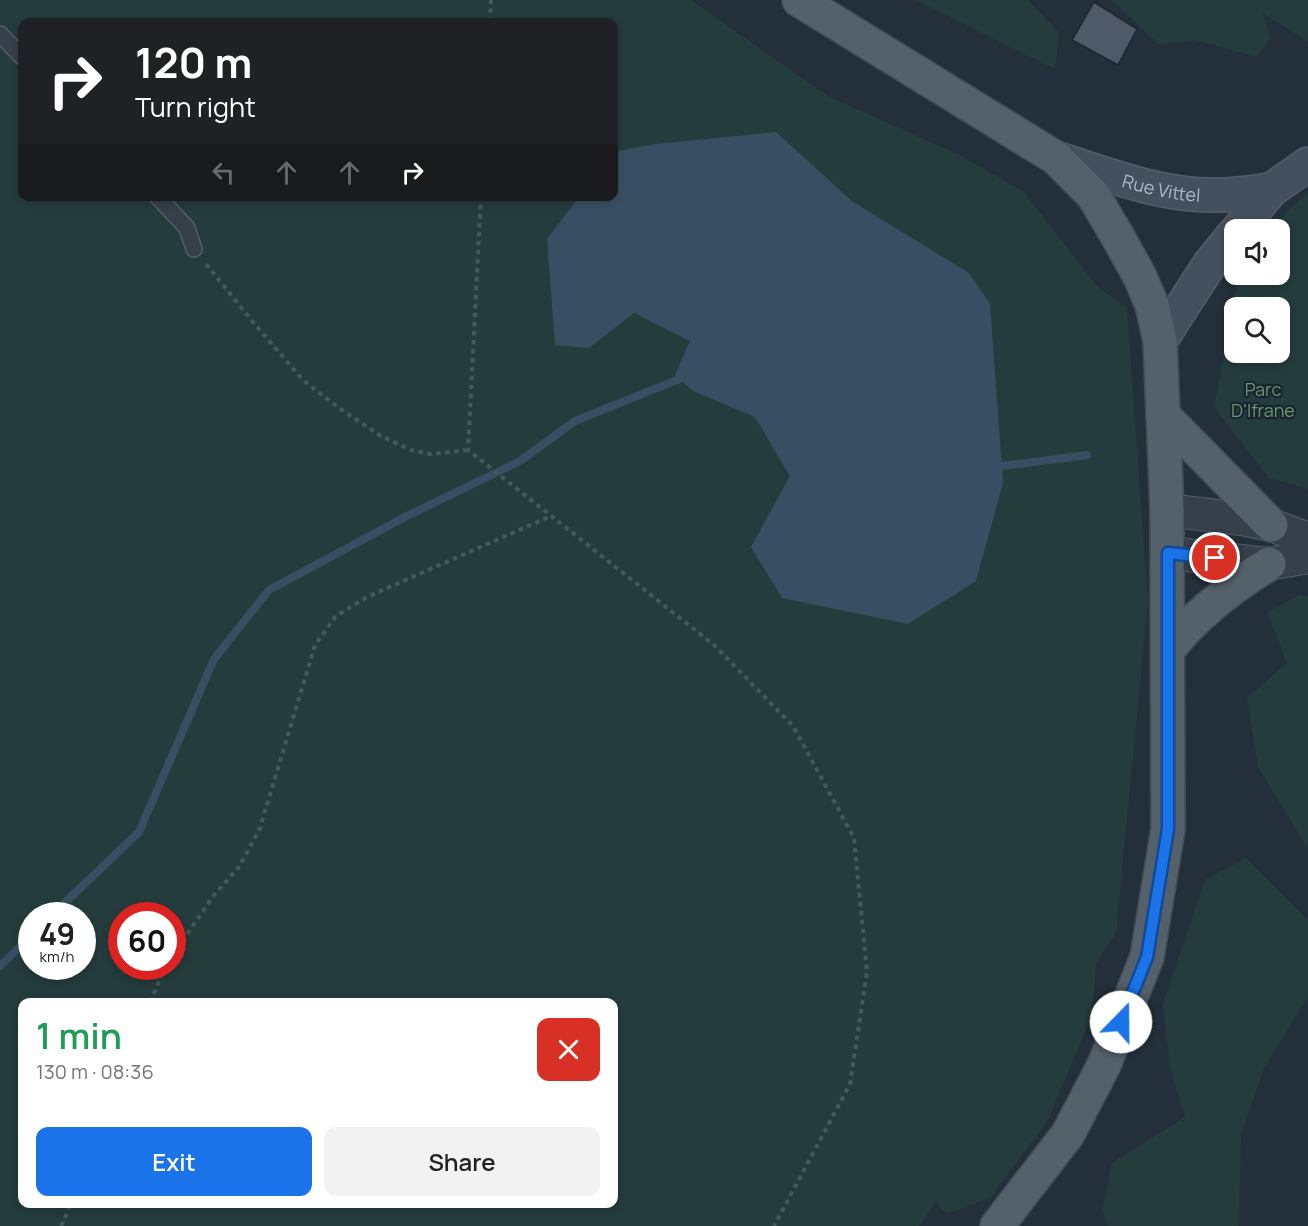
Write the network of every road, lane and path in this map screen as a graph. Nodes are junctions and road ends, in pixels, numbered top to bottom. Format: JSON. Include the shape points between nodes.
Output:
{"nodes":[{"id":1,"x":491,"y":0,"type":"edge"},
{"id":2,"x":799,"y":0,"type":"edge"},
{"id":3,"x":490,"y":18,"type":"edge"},
{"id":4,"x":0,"y":34,"type":"edge"},
{"id":5,"x":18,"y":53,"type":"edge"},
{"id":6,"x":1056,"y":158,"type":"junction"},
{"id":7,"x":1308,"y":164,"type":"edge"},
{"id":8,"x":1271,"y":190,"type":"junction"},
{"id":9,"x":162,"y":201,"type":"edge"},
{"id":10,"x":481,"y":201,"type":"edge"},
{"id":11,"x":1247,"y":219,"type":"edge"},
{"id":12,"x":1224,"y":246,"type":"edge"},
{"id":13,"x":194,"y":249,"type":"joint"},
{"id":14,"x":1160,"y":341,"type":"junction"},
{"id":15,"x":1163,"y":415,"type":"junction"},
{"id":16,"x":468,"y":450,"type":"junction"},
{"id":17,"x":1167,"y":510,"type":"junction"},
{"id":18,"x":551,"y":516,"type":"junction"},
{"id":19,"x":1271,"y":525,"type":"junction"},
{"id":20,"x":1308,"y":538,"type":"edge"},
{"id":21,"x":1168,"y":553,"type":"junction"},
{"id":22,"x":1308,"y":557,"type":"edge"},
{"id":23,"x":1269,"y":564,"type":"junction"},
{"id":24,"x":1168,"y":650,"type":"junction"},
{"id":25,"x":186,"y":936,"type":"edge"},
{"id":26,"x":160,"y":980,"type":"edge"},
{"id":27,"x":152,"y":998,"type":"edge"},
{"id":28,"x":70,"y":1208,"type":"edge"},
{"id":29,"x":61,"y":1226,"type":"edge"},
{"id":30,"x":774,"y":1226,"type":"edge"},
{"id":31,"x":997,"y":1226,"type":"edge"}],
"edges":[{"from":1,"to":3,"type":"path"},
{"from":2,"to":6,"type":"main road"},
{"from":4,"to":5,"type":"lane"},
{"from":6,"to":8,"type":"street","name":"Rue Vittel","via":[[1128,182],[1178,192],[1218,196]]},
{"from":6,"to":14,"type":"main road","via":[[1093,195],[1119,237],[1152,305]]},
{"from":7,"to":8,"type":"street","name":"Rue Vittel"},
{"from":8,"to":11,"type":"street","name":"Rue Vittel"},
{"from":9,"to":13,"type":"lane","via":[[188,228]]},
{"from":10,"to":16,"type":"path"},
{"from":12,"to":14,"type":"street"},
{"from":13,"to":16,"type":"path","via":[[304,381],[339,408],[381,436],[411,450],[431,454]]},
{"from":14,"to":15,"type":"main road"},
{"from":15,"to":17,"type":"main road"},
{"from":15,"to":19,"type":"main road"},
{"from":16,"to":18,"type":"path"},
{"from":17,"to":19,"type":"street"},
{"from":17,"to":21,"type":"main road"},
{"from":18,"to":25,"type":"path","via":[[367,597],[336,616],[315,645],[260,828],[239,867]]},
{"from":18,"to":30,"type":"path","via":[[714,645],[793,726],[854,838],[867,972],[850,1084]]},
{"from":19,"to":20,"type":"street"},
{"from":21,"to":23,"type":"street"},
{"from":21,"to":24,"type":"main road"},
{"from":22,"to":23,"type":"street"},
{"from":23,"to":24,"type":"main road","via":[[1194,619]]},
{"from":24,"to":31,"type":"main road","via":[[1168,829],[1147,957],[1104,1065],[1068,1134]]},
{"from":26,"to":27,"type":"path"},
{"from":28,"to":29,"type":"path"}]}
